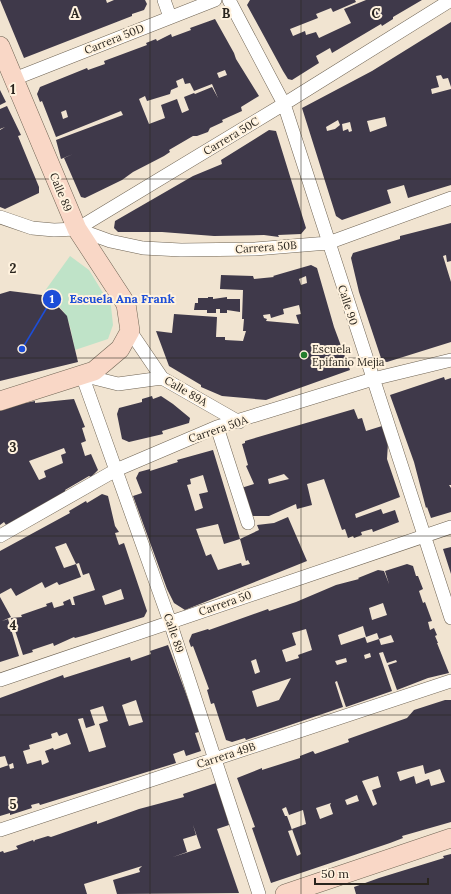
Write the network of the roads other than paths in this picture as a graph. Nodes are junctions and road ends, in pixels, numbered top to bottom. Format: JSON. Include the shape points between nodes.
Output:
{"nodes":[{"id":1,"x":164,"y":0,"type":"edge"},
{"id":2,"x":215,"y":0,"type":"edge"},
{"id":3,"x":229,"y":0,"type":"edge"},
{"id":4,"x":451,"y":0,"type":"edge"},
{"id":5,"x":170,"y":17,"type":"junction"},
{"id":6,"x":0,"y":46,"type":"edge"},
{"id":7,"x":14,"y":79,"type":"junction"},
{"id":8,"x":284,"y":104,"type":"junction"},
{"id":9,"x":451,"y":198,"type":"edge"},
{"id":10,"x":0,"y":217,"type":"edge"},
{"id":11,"x":77,"y":229,"type":"junction"},
{"id":12,"x":328,"y":243,"type":"junction"},
{"id":13,"x":130,"y":331,"type":"junction"},
{"id":14,"x":451,"y":360,"type":"edge"},
{"id":15,"x":82,"y":375,"type":"junction"},
{"id":16,"x":162,"y":378,"type":"junction"},
{"id":17,"x":373,"y":380,"type":"junction"},
{"id":18,"x":0,"y":401,"type":"edge"},
{"id":19,"x":239,"y":422,"type":"junction"},
{"id":20,"x":217,"y":428,"type":"junction"},
{"id":21,"x":116,"y":470,"type":"junction"},
{"id":22,"x":248,"y":523,"type":"dead end"},
{"id":23,"x":451,"y":527,"type":"edge"},
{"id":24,"x":0,"y":536,"type":"edge"},
{"id":25,"x":424,"y":536,"type":"junction"},
{"id":26,"x":451,"y":618,"type":"edge"},
{"id":27,"x":170,"y":622,"type":"junction"},
{"id":28,"x":0,"y":680,"type":"edge"},
{"id":29,"x":451,"y":681,"type":"edge"},
{"id":30,"x":216,"y":759,"type":"junction"},
{"id":31,"x":0,"y":830,"type":"edge"},
{"id":32,"x":451,"y":838,"type":"edge"},
{"id":33,"x":259,"y":894,"type":"edge"},
{"id":34,"x":285,"y":894,"type":"edge"}],
"edges":[{"from":1,"to":5,"type":"street"},
{"from":2,"to":5,"type":"street","name":"Carrera 50D"},
{"from":3,"to":8,"type":"street","name":"Calle 90"},
{"from":4,"to":8,"type":"street","name":"Carrera 50C"},
{"from":5,"to":7,"type":"street","name":"Carrera 50D"},
{"from":6,"to":7,"type":"street","name":"Calle 89"},
{"from":7,"to":11,"type":"street","name":"Calle 89"},
{"from":8,"to":11,"type":"street","name":"Carrera 50C"},
{"from":8,"to":12,"type":"street","name":"Calle 90"},
{"from":9,"to":12,"type":"street","name":"Carrera 50B"},
{"from":10,"to":11,"type":"street","name":"Carrera 50C","via":[[32,228]]},
{"from":11,"to":12,"type":"street","name":"Carrera 50B","via":[[110,241],[143,248],[173,250],[255,249]]},
{"from":11,"to":13,"type":"street","name":"Calle 89","via":[[126,304]]},
{"from":12,"to":17,"type":"street","name":"Calle 90"},
{"from":13,"to":15,"type":"street","via":[[120,349],[94,371]]},
{"from":13,"to":16,"type":"street","name":"Calle 89A"},
{"from":14,"to":17,"type":"street","name":"Carrera 50A"},
{"from":15,"to":16,"type":"street","via":[[118,384]]},
{"from":15,"to":18,"type":"street"},
{"from":15,"to":21,"type":"street","name":"Calle 89"},
{"from":16,"to":19,"type":"street","name":"Calle 89A"},
{"from":17,"to":19,"type":"street","name":"Carrera 50A"},
{"from":17,"to":25,"type":"street","name":"Calle 90"},
{"from":19,"to":20,"type":"street","name":"Carrera 50A"},
{"from":20,"to":21,"type":"street","name":"Carrera 50A"},
{"from":20,"to":22,"type":"street"},
{"from":21,"to":24,"type":"street","name":"Carrera 50A"},
{"from":21,"to":27,"type":"street","name":"Calle 89"},
{"from":23,"to":25,"type":"street","name":"Carrera 50"},
{"from":25,"to":26,"type":"street","name":"Calle 90"},
{"from":25,"to":27,"type":"street","name":"Carrera 50"},
{"from":27,"to":28,"type":"street","name":"Carrera 50"},
{"from":27,"to":30,"type":"street","name":"Calle 89"},
{"from":29,"to":30,"type":"street","name":"Carrera 49B"},
{"from":30,"to":31,"type":"street","name":"Carrera 49B"},
{"from":30,"to":33,"type":"street","name":"Calle 89","via":[[237,832]]},
{"from":32,"to":34,"type":"street"}]}
